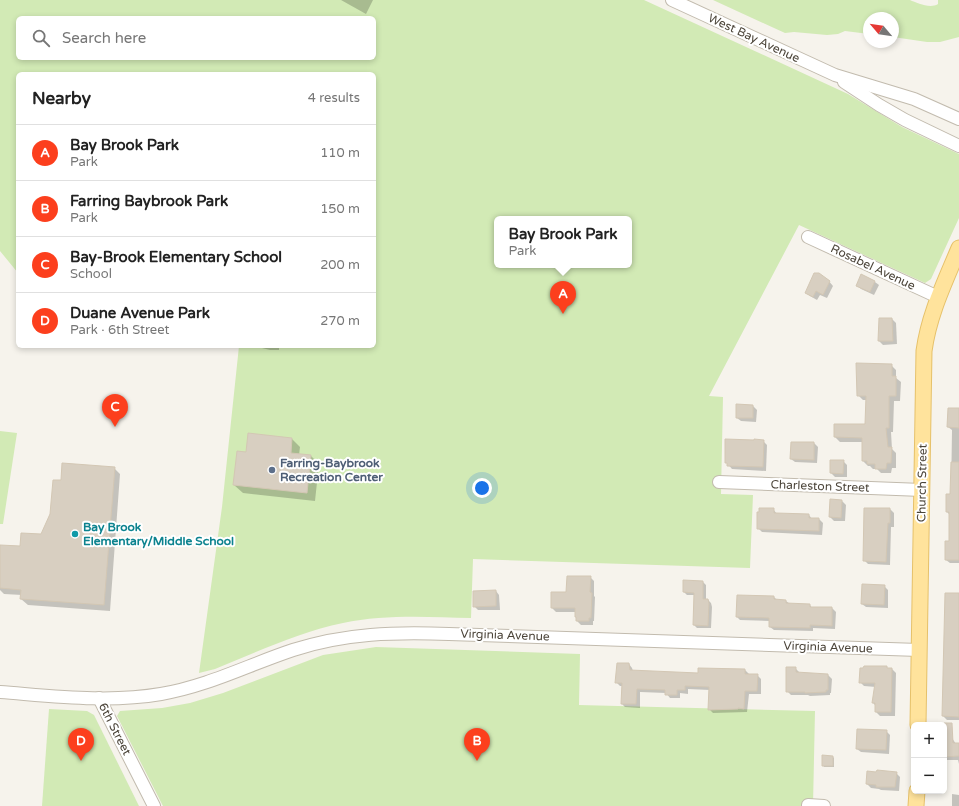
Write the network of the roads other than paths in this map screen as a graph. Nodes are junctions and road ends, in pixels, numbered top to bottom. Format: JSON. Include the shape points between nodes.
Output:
{"nodes":[{"id":1,"x":672,"y":0,"type":"edge"},
{"id":2,"x":835,"y":75,"type":"junction"},
{"id":3,"x":959,"y":119,"type":"edge"},
{"id":4,"x":959,"y":146,"type":"edge"},
{"id":5,"x":808,"y":237,"type":"dead end"},
{"id":6,"x":959,"y":248,"type":"edge"},
{"id":7,"x":938,"y":297,"type":"junction"},
{"id":8,"x":719,"y":482,"type":"dead end"},
{"id":9,"x":922,"y":490,"type":"junction"},
{"id":10,"x":919,"y":650,"type":"junction"},
{"id":11,"x":0,"y":692,"type":"edge"},
{"id":12,"x":99,"y":698,"type":"junction"},
{"id":13,"x":918,"y":722,"type":"edge"},
{"id":14,"x":917,"y":794,"type":"edge"},
{"id":15,"x":808,"y":805,"type":"dead end"},
{"id":16,"x":154,"y":806,"type":"edge"},
{"id":17,"x":824,"y":806,"type":"edge"},
{"id":18,"x":916,"y":806,"type":"edge"}],
"edges":[{"from":1,"to":2,"type":"street","name":"West Bay Avenue"},
{"from":2,"to":3,"type":"street","name":"West Bay Avenue","via":[[914,99]]},
{"from":2,"to":4,"type":"street","name":"West Bay Avenue","via":[[899,116]]},
{"from":5,"to":7,"type":"street","name":"Rosabel Avenue"},
{"from":6,"to":7,"type":"main road","name":"Church Street"},
{"from":7,"to":9,"type":"main road","name":"Church Street","via":[[924,351]]},
{"from":8,"to":9,"type":"street","name":"Charleston Street"},
{"from":9,"to":10,"type":"main road","name":"Church Street"},
{"from":10,"to":12,"type":"street","name":"Virginia Avenue","via":[[376,633],[299,648],[189,688],[160,694]]},
{"from":10,"to":13,"type":"main road","name":"Church Street"},
{"from":11,"to":12,"type":"street","name":"6th Street"},
{"from":12,"to":16,"type":"street","name":"6th Street"},
{"from":14,"to":18,"type":"main road"},
{"from":15,"to":17,"type":"street"}]}
